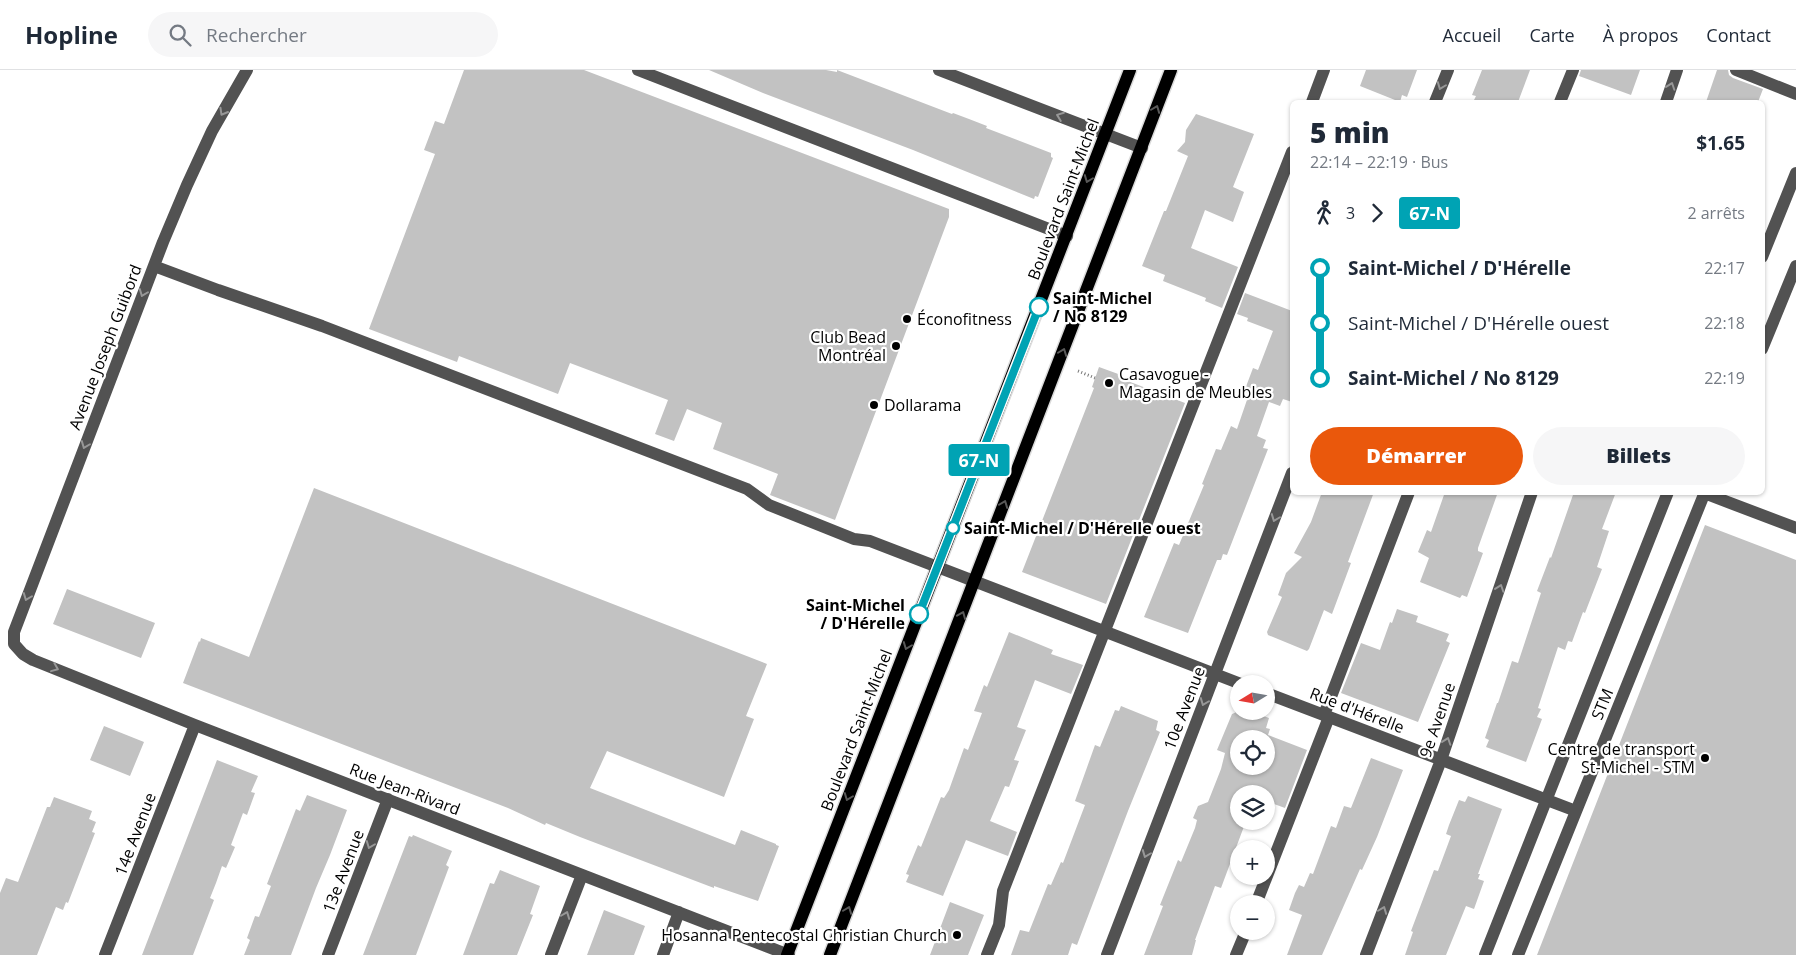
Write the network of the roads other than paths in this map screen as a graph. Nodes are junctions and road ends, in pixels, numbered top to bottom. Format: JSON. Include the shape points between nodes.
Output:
{"nodes":[{"id":1,"x":247,"y":70,"type":"edge"},
{"id":2,"x":638,"y":70,"type":"edge"},
{"id":3,"x":939,"y":70,"type":"edge"},
{"id":4,"x":1130,"y":70,"type":"edge"},
{"id":5,"x":1171,"y":70,"type":"edge"},
{"id":6,"x":1324,"y":70,"type":"edge"},
{"id":7,"x":1448,"y":70,"type":"edge"},
{"id":8,"x":1573,"y":70,"type":"edge"},
{"id":9,"x":1677,"y":70,"type":"edge"},
{"id":10,"x":1736,"y":70,"type":"edge"},
{"id":11,"x":1796,"y":94,"type":"edge"},
{"id":12,"x":1313,"y":100,"type":"edge"},
{"id":13,"x":1436,"y":100,"type":"edge"},
{"id":14,"x":1561,"y":100,"type":"edge"},
{"id":15,"x":1667,"y":100,"type":"edge"},
{"id":16,"x":1105,"y":133,"type":"junction"},
{"id":17,"x":1142,"y":148,"type":"junction"},
{"id":18,"x":1290,"y":157,"type":"edge"},
{"id":19,"x":1796,"y":173,"type":"edge"},
{"id":20,"x":1067,"y":236,"type":"junction"},
{"id":21,"x":1765,"y":250,"type":"edge"},
{"id":22,"x":154,"y":266,"type":"junction"},
{"id":23,"x":1796,"y":266,"type":"edge"},
{"id":24,"x":1765,"y":342,"type":"edge"},
{"id":25,"x":1290,"y":477,"type":"edge"},
{"id":26,"x":1408,"y":495,"type":"edge"},
{"id":27,"x":1531,"y":495,"type":"edge"},
{"id":28,"x":1667,"y":495,"type":"edge"},
{"id":29,"x":1703,"y":495,"type":"edge"},
{"id":30,"x":1709,"y":495,"type":"edge"},
{"id":31,"x":1796,"y":528,"type":"edge"},
{"id":32,"x":938,"y":568,"type":"junction"},
{"id":33,"x":974,"y":582,"type":"junction"},
{"id":34,"x":1106,"y":632,"type":"junction"},
{"id":35,"x":14,"y":644,"type":"joint"},
{"id":36,"x":1215,"y":674,"type":"junction"},
{"id":37,"x":1230,"y":680,"type":"edge"},
{"id":38,"x":1275,"y":696,"type":"edge"},
{"id":39,"x":1326,"y":716,"type":"junction"},
{"id":40,"x":195,"y":726,"type":"junction"},
{"id":41,"x":1441,"y":760,"type":"junction"},
{"id":42,"x":388,"y":799,"type":"junction"},
{"id":43,"x":1546,"y":799,"type":"junction"},
{"id":44,"x":1576,"y":811,"type":"junction"},
{"id":45,"x":582,"y":875,"type":"junction"},
{"id":46,"x":1259,"y":895,"type":"edge"},
{"id":47,"x":679,"y":912,"type":"junction"},
{"id":48,"x":1242,"y":940,"type":"edge"},
{"id":49,"x":105,"y":955,"type":"edge"},
{"id":50,"x":328,"y":955,"type":"edge"},
{"id":51,"x":551,"y":955,"type":"edge"},
{"id":52,"x":663,"y":955,"type":"edge"},
{"id":53,"x":788,"y":955,"type":"edge"},
{"id":54,"x":830,"y":955,"type":"edge"},
{"id":55,"x":987,"y":955,"type":"edge"},
{"id":56,"x":1107,"y":955,"type":"edge"},
{"id":57,"x":1236,"y":955,"type":"edge"},
{"id":58,"x":1366,"y":955,"type":"edge"},
{"id":59,"x":1485,"y":955,"type":"edge"},
{"id":60,"x":1518,"y":955,"type":"edge"}],
"edges":[{"from":1,"to":22,"type":"street","name":"Avenue Joseph Guibord","one_way":true,"via":[[212,131]]},
{"from":2,"to":20,"type":"street"},
{"from":16,"to":3,"type":"street","one_way":true},
{"from":4,"to":16,"type":"main road","name":"Boulevard Saint-Michel"},
{"from":17,"to":5,"type":"main road","one_way":true},
{"from":6,"to":12,"type":"street"},
{"from":7,"to":13,"type":"street","one_way":true},
{"from":8,"to":14,"type":"street"},
{"from":15,"to":9,"type":"street","one_way":true},
{"from":10,"to":11,"type":"street"},
{"from":16,"to":17,"type":"street"},
{"from":16,"to":20,"type":"main road","name":"Boulevard Saint-Michel","one_way":true},
{"from":33,"to":17,"type":"main road","one_way":true},
{"from":18,"to":34,"type":"street"},
{"from":19,"to":21,"type":"street"},
{"from":20,"to":32,"type":"main road","name":"Boulevard Saint-Michel"},
{"from":22,"to":32,"type":"street","via":[[322,326],[740,486],[769,505]]},
{"from":22,"to":35,"type":"street","name":"Avenue Joseph Guibord","one_way":true,"via":[[14,632]]},
{"from":23,"to":24,"type":"street"},
{"from":25,"to":36,"type":"street","name":"10e Avenue","one_way":true},
{"from":26,"to":39,"type":"street"},
{"from":41,"to":27,"type":"street","name":"9e Avenue","one_way":true},
{"from":28,"to":43,"type":"street"},
{"from":29,"to":44,"type":"street","name":"STM"},
{"from":30,"to":31,"type":"street","name":"STM"},
{"from":32,"to":33,"type":"street"},
{"from":32,"to":53,"type":"main road","name":"Boulevard Saint-Michel","one_way":true},
{"from":33,"to":34,"type":"street"},
{"from":54,"to":33,"type":"main road","one_way":true},
{"from":34,"to":36,"type":"street"},
{"from":34,"to":55,"type":"street","via":[[1004,891],[998,925]]},
{"from":35,"to":40,"type":"street","name":"Rue Jean-Rivard","one_way":true,"via":[[33,660]]},
{"from":36,"to":37,"type":"street"},
{"from":36,"to":56,"type":"street","name":"10e Avenue","one_way":true},
{"from":38,"to":39,"type":"street","name":"Rue d'Hérelle"},
{"from":39,"to":41,"type":"street","name":"Rue d'Hérelle"},
{"from":39,"to":46,"type":"street"},
{"from":40,"to":42,"type":"street","name":"Rue Jean-Rivard"},
{"from":40,"to":49,"type":"street","name":"14e Avenue"},
{"from":41,"to":43,"type":"street","name":"Rue d'Hérelle"},
{"from":58,"to":41,"type":"street","name":"9e Avenue","one_way":true},
{"from":42,"to":45,"type":"street","name":"Rue Jean-Rivard"},
{"from":42,"to":50,"type":"street","name":"13e Avenue","one_way":true},
{"from":43,"to":44,"type":"street","name":"Rue d'Hérelle"},
{"from":43,"to":59,"type":"street"},
{"from":44,"to":60,"type":"street","name":"STM"},
{"from":45,"to":47,"type":"street","name":"Rue Jean-Rivard"},
{"from":51,"to":45,"type":"street","one_way":true},
{"from":47,"to":52,"type":"street"},
{"from":47,"to":53,"type":"street","name":"Rue Jean-Rivard"},
{"from":48,"to":57,"type":"street"}]}
